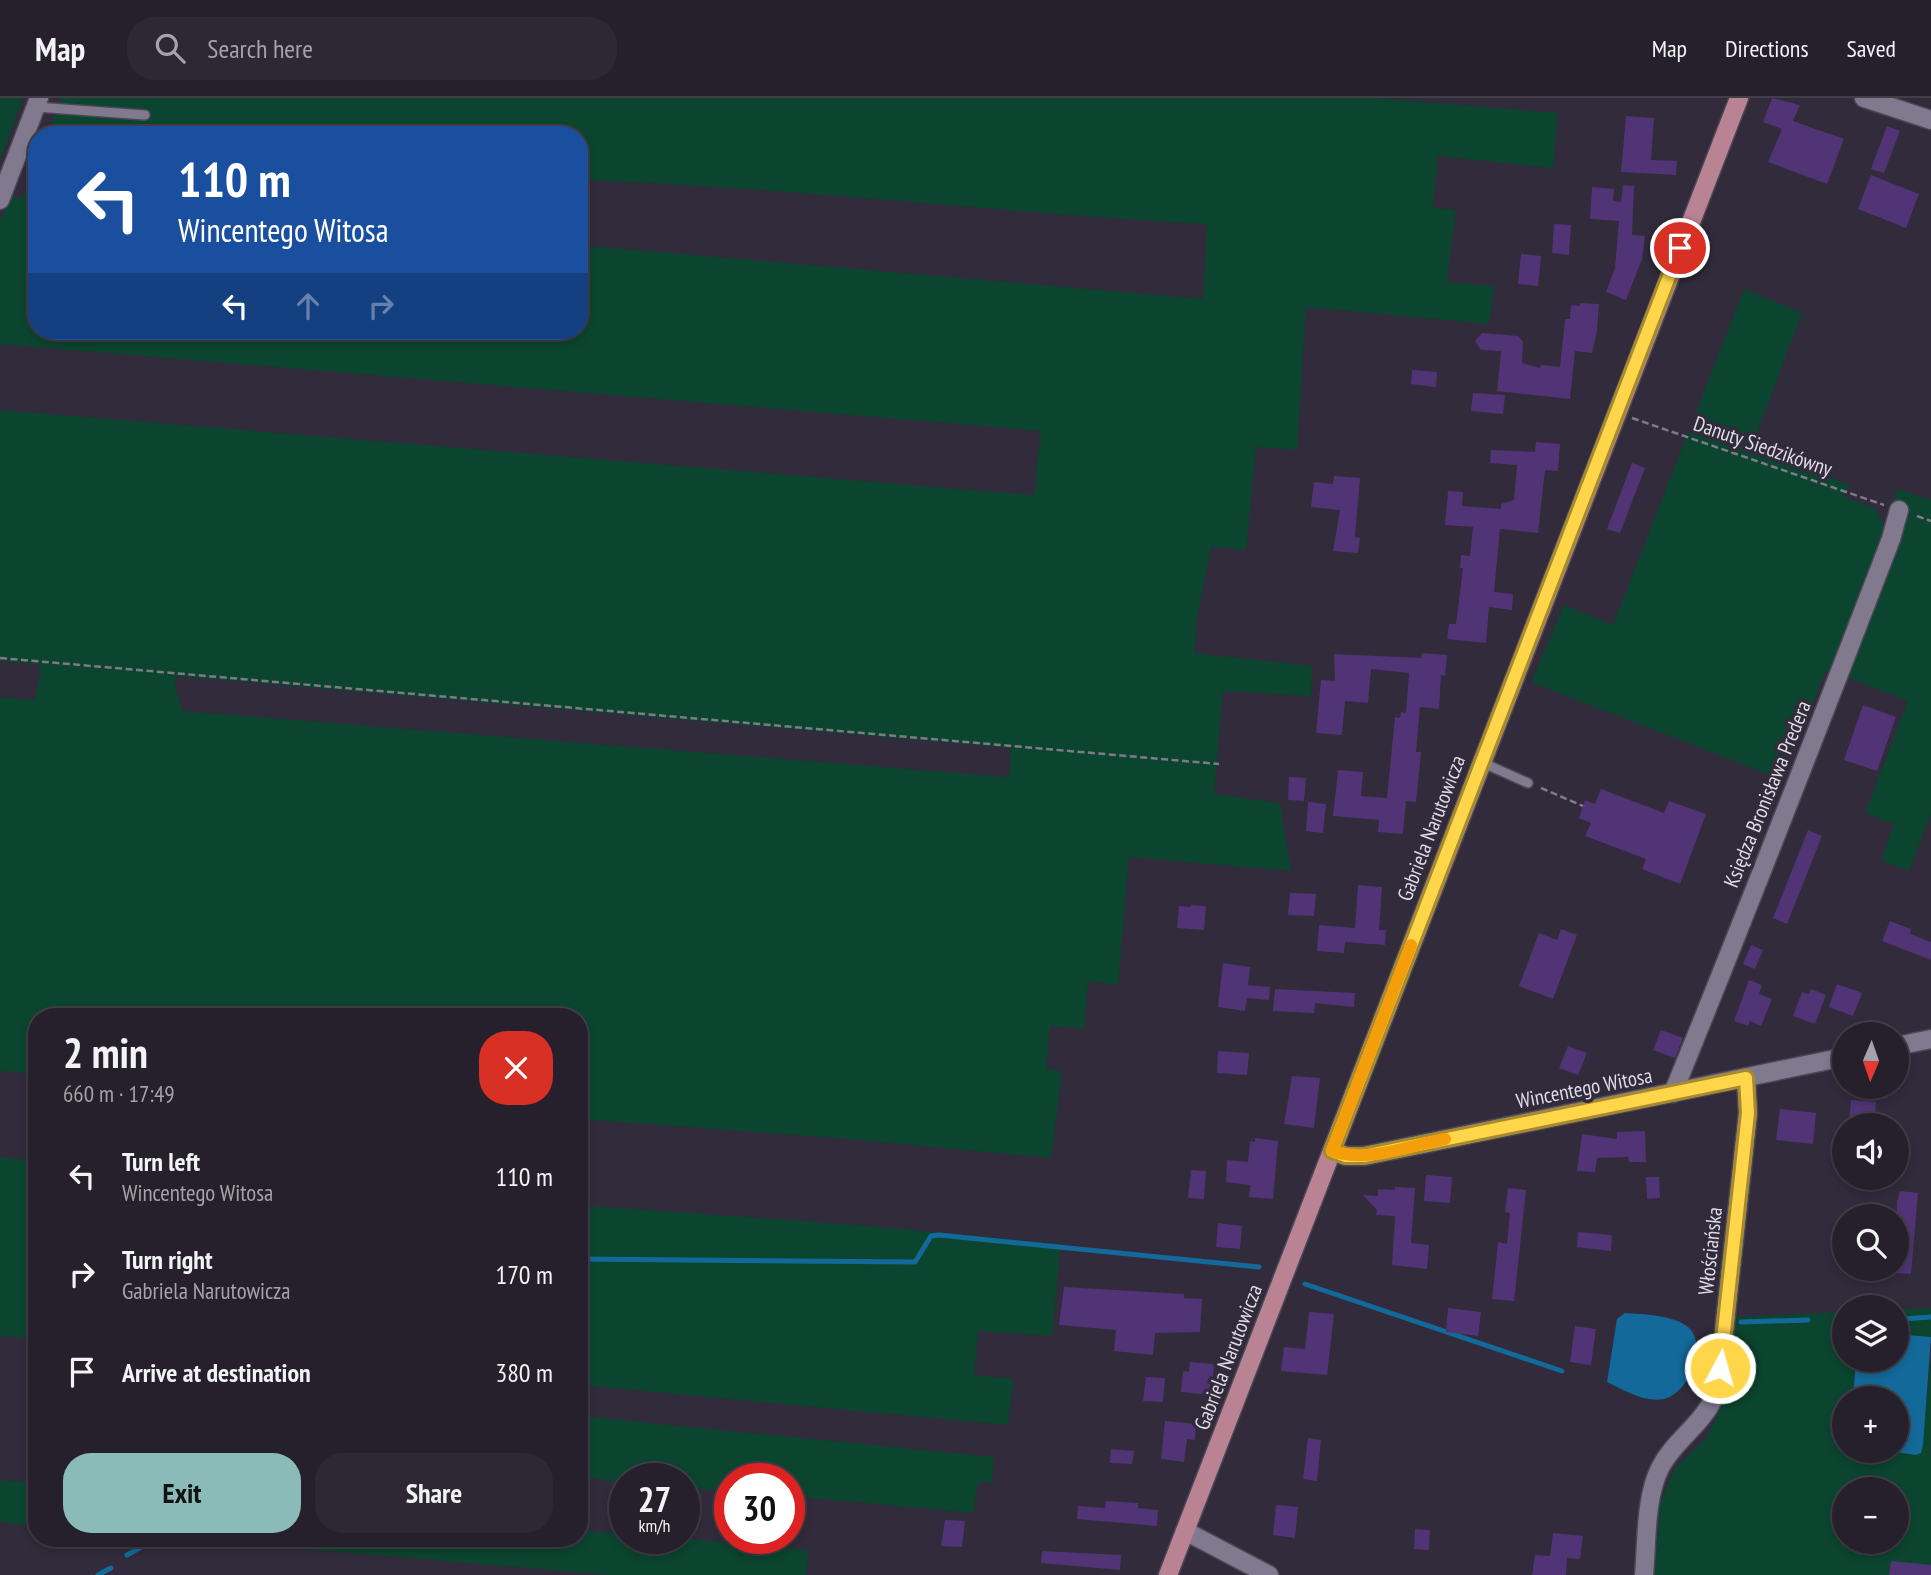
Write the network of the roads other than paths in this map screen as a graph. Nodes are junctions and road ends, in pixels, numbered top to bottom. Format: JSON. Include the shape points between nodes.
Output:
{"nodes":[{"id":1,"x":1738,"y":98,"type":"edge"},
{"id":2,"x":1864,"y":98,"type":"edge"},
{"id":3,"x":37,"y":102,"type":"edge"},
{"id":4,"x":145,"y":115,"type":"dead end"},
{"id":5,"x":1931,"y":120,"type":"edge"},
{"id":6,"x":0,"y":200,"type":"edge"},
{"id":7,"x":1899,"y":510,"type":"road end"},
{"id":8,"x":1481,"y":762,"type":"junction"},
{"id":9,"x":1528,"y":783,"type":"road end"},
{"id":10,"x":1931,"y":1039,"type":"edge"},
{"id":11,"x":1909,"y":1044,"type":"edge"},
{"id":12,"x":1832,"y":1060,"type":"edge"},
{"id":13,"x":1746,"y":1078,"type":"junction"},
{"id":14,"x":1673,"y":1093,"type":"junction"},
{"id":15,"x":1332,"y":1151,"type":"junction"},
{"id":16,"x":1185,"y":1531,"type":"junction"},
{"id":17,"x":1168,"y":1575,"type":"edge"},
{"id":18,"x":1269,"y":1575,"type":"edge"},
{"id":19,"x":1644,"y":1575,"type":"edge"}],
"edges":[{"from":1,"to":8,"type":"main road","name":"Gabriela Narutowicza"},
{"from":2,"to":5,"type":"street"},
{"from":3,"to":4,"type":"lane"},
{"from":3,"to":6,"type":"street"},
{"from":7,"to":14,"type":"street","name":"Księdza Bronisława Predera","via":[[1802,772]]},
{"from":8,"to":9,"type":"lane"},
{"from":8,"to":15,"type":"main road","name":"Gabriela Narutowicza"},
{"from":10,"to":11,"type":"street"},
{"from":12,"to":13,"type":"street","name":"Wincentego Witosa"},
{"from":13,"to":14,"type":"street","name":"Wincentego Witosa"},
{"from":13,"to":19,"type":"street","name":"Włościańska","via":[[1748,1113],[1720,1368],[1714,1397],[1704,1414],[1659,1469],[1652,1491]]},
{"from":14,"to":15,"type":"street","name":"Wincentego Witosa","via":[[1364,1156]]},
{"from":15,"to":16,"type":"main road","name":"Gabriela Narutowicza"},
{"from":16,"to":17,"type":"main road","name":"Gabriela Narutowicza"},
{"from":16,"to":18,"type":"street"}]}
